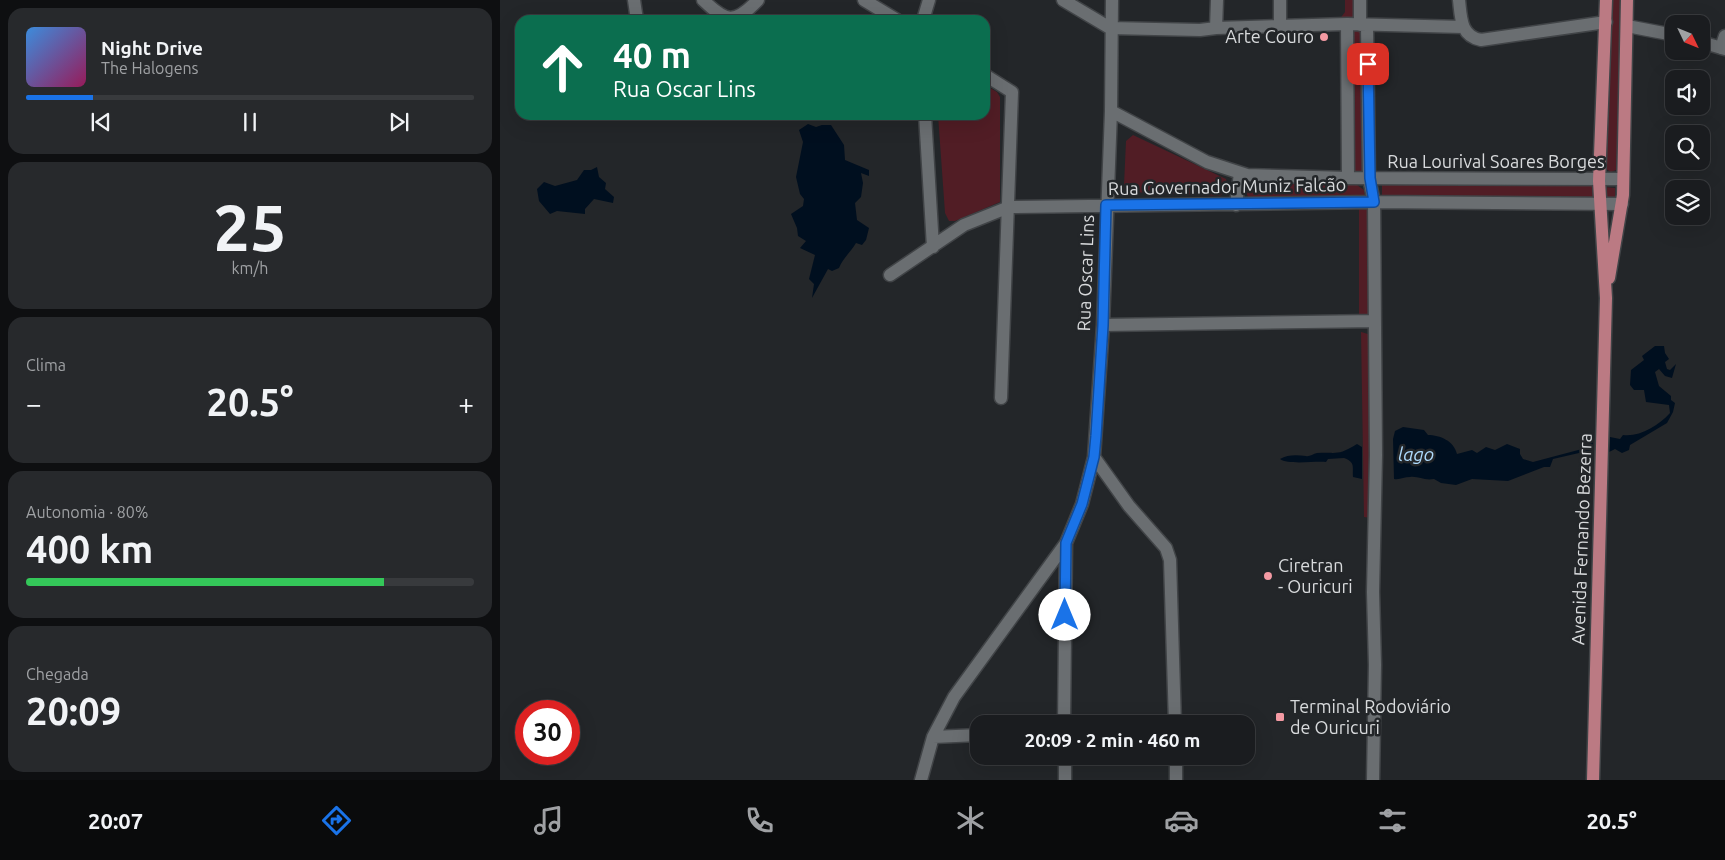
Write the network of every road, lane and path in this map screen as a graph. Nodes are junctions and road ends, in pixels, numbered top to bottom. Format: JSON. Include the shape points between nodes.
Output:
{"nodes":[{"id":1,"x":634,"y":0,"type":"edge"},
{"id":2,"x":703,"y":0,"type":"edge"},
{"id":3,"x":758,"y":0,"type":"edge"},
{"id":4,"x":864,"y":0,"type":"edge"},
{"id":5,"x":929,"y":0,"type":"edge"},
{"id":6,"x":1063,"y":0,"type":"edge"},
{"id":7,"x":1112,"y":0,"type":"edge"},
{"id":8,"x":1217,"y":0,"type":"edge"},
{"id":9,"x":1280,"y":0,"type":"edge"},
{"id":10,"x":1360,"y":0,"type":"edge"},
{"id":11,"x":1459,"y":0,"type":"edge"},
{"id":12,"x":1606,"y":0,"type":"edge"},
{"id":13,"x":1627,"y":0,"type":"edge"},
{"id":14,"x":636,"y":15,"type":"edge"},
{"id":15,"x":720,"y":15,"type":"edge"},
{"id":16,"x":741,"y":15,"type":"edge"},
{"id":17,"x":890,"y":15,"type":"edge"},
{"id":18,"x":924,"y":15,"type":"edge"},
{"id":19,"x":1606,"y":22,"type":"junction"},
{"id":20,"x":1280,"y":25,"type":"junction"},
{"id":21,"x":1358,"y":25,"type":"junction"},
{"id":22,"x":1627,"y":26,"type":"junction"},
{"id":23,"x":1463,"y":27,"type":"junction"},
{"id":24,"x":1110,"y":28,"type":"junction"},
{"id":25,"x":1216,"y":28,"type":"junction"},
{"id":26,"x":1665,"y":33,"type":"edge"},
{"id":27,"x":1710,"y":43,"type":"edge"},
{"id":28,"x":1724,"y":44,"type":"edge"},
{"id":29,"x":990,"y":78,"type":"edge"},
{"id":30,"x":1111,"y":111,"type":"junction"},
{"id":31,"x":924,"y":120,"type":"edge"},
{"id":32,"x":1219,"y":168,"type":"joint"},
{"id":33,"x":1240,"y":173,"type":"junction"},
{"id":34,"x":1348,"y":178,"type":"junction"},
{"id":35,"x":1370,"y":178,"type":"junction"},
{"id":36,"x":1624,"y":179,"type":"junction"},
{"id":37,"x":1508,"y":180,"type":"junction"},
{"id":38,"x":1599,"y":181,"type":"junction"},
{"id":39,"x":1374,"y":202,"type":"junction"},
{"id":40,"x":1506,"y":204,"type":"junction"},
{"id":41,"x":1600,"y":204,"type":"junction"},
{"id":42,"x":1622,"y":204,"type":"junction"},
{"id":43,"x":1106,"y":205,"type":"junction"},
{"id":44,"x":1236,"y":205,"type":"junction"},
{"id":45,"x":1009,"y":207,"type":"junction"},
{"id":46,"x":933,"y":247,"type":"junction"},
{"id":47,"x":890,"y":275,"type":"dead end"},
{"id":48,"x":1606,"y":298,"type":"junction"},
{"id":49,"x":1375,"y":321,"type":"junction"},
{"id":50,"x":1103,"y":325,"type":"junction"},
{"id":51,"x":1001,"y":398,"type":"dead end"},
{"id":52,"x":1094,"y":457,"type":"junction"},
{"id":53,"x":1066,"y":543,"type":"junction"},
{"id":54,"x":1064,"y":715,"type":"edge"},
{"id":55,"x":1175,"y":715,"type":"edge"},
{"id":56,"x":970,"y":735,"type":"edge"},
{"id":57,"x":933,"y":737,"type":"junction"},
{"id":58,"x":1065,"y":765,"type":"edge"},
{"id":59,"x":1176,"y":765,"type":"edge"},
{"id":60,"x":921,"y":780,"type":"edge"},
{"id":61,"x":1065,"y":780,"type":"edge"},
{"id":62,"x":1176,"y":780,"type":"edge"},
{"id":63,"x":1373,"y":780,"type":"edge"},
{"id":64,"x":1593,"y":780,"type":"edge"}],
"edges":[{"from":1,"to":14,"type":"street"},
{"from":2,"to":15,"type":"street"},
{"from":3,"to":16,"type":"street"},
{"from":4,"to":17,"type":"street"},
{"from":5,"to":18,"type":"street"},
{"from":6,"to":24,"type":"street"},
{"from":7,"to":24,"type":"street","name":"Rua Oscar Lins"},
{"from":8,"to":25,"type":"street"},
{"from":9,"to":20,"type":"street"},
{"from":10,"to":21,"type":"street"},
{"from":11,"to":23,"type":"street"},
{"from":12,"to":19,"type":"main road","name":"Avenida Fernando Bezerra"},
{"from":13,"to":22,"type":"main road","name":"Avenida Fernando Bezerra"},
{"from":19,"to":23,"type":"street","via":[[1487,41],[1472,38]]},
{"from":19,"to":38,"type":"main road","name":"Avenida Fernando Bezerra"},
{"from":20,"to":21,"type":"street"},
{"from":20,"to":25,"type":"street"},
{"from":21,"to":23,"type":"street"},
{"from":21,"to":34,"type":"street"},
{"from":21,"to":35,"type":"street"},
{"from":22,"to":26,"type":"street"},
{"from":22,"to":36,"type":"main road","name":"Avenida Fernando Bezerra"},
{"from":24,"to":25,"type":"street"},
{"from":24,"to":30,"type":"street","name":"Rua Oscar Lins"},
{"from":27,"to":28,"type":"street"},
{"from":29,"to":45,"type":"street","via":[[1012,92]]},
{"from":30,"to":32,"type":"street","name":"Rua Governador Muniz Falcão"},
{"from":30,"to":43,"type":"street","name":"Rua Oscar Lins"},
{"from":31,"to":46,"type":"street"},
{"from":32,"to":33,"type":"street","name":"Rua Lourival Soares Borges"},
{"from":33,"to":34,"type":"street","name":"Rua Lourival Soares Borges","via":[[1264,177]]},
{"from":33,"to":44,"type":"street"},
{"from":34,"to":35,"type":"street","name":"Rua Lourival Soares Borges"},
{"from":35,"to":37,"type":"street","name":"Rua Lourival Soares Borges"},
{"from":35,"to":39,"type":"street"},
{"from":36,"to":38,"type":"street","name":"Rua Lourival Soares Borges"},
{"from":36,"to":42,"type":"main road","name":"Avenida Fernando Bezerra"},
{"from":37,"to":38,"type":"street","name":"Rua Lourival Soares Borges"},
{"from":37,"to":40,"type":"street"},
{"from":38,"to":41,"type":"main road","name":"Avenida Fernando Bezerra"},
{"from":39,"to":40,"type":"street","name":"Rua Governador Muniz Falcão"},
{"from":39,"to":44,"type":"street","name":"Rua Governador Muniz Falcão"},
{"from":39,"to":49,"type":"street"},
{"from":40,"to":41,"type":"street","name":"Rua Governador Muniz Falcão"},
{"from":41,"to":42,"type":"street","name":"Rua Governador Muniz Falcão"},
{"from":41,"to":48,"type":"main road","name":"Avenida Fernando Bezerra"},
{"from":42,"to":48,"type":"main road","name":"Avenida Fernando Bezerra"},
{"from":43,"to":44,"type":"street","name":"Rua Governador Muniz Falcão"},
{"from":43,"to":45,"type":"street","name":"Rua Governador Muniz Falcão"},
{"from":43,"to":50,"type":"street","name":"Rua Oscar Lins"},
{"from":45,"to":46,"type":"street","name":"Rua Governador Muniz Falcão","via":[[964,225]]},
{"from":45,"to":51,"type":"street"},
{"from":46,"to":47,"type":"street","name":"Rua Governador Muniz Falcão"},
{"from":48,"to":64,"type":"main road","name":"Avenida Fernando Bezerra"},
{"from":49,"to":50,"type":"street"},
{"from":49,"to":63,"type":"street"},
{"from":50,"to":52,"type":"street","name":"Rua Oscar Lins"},
{"from":52,"to":53,"type":"street","name":"Rua Oscar Lins","via":[[1082,504]]},
{"from":52,"to":55,"type":"street","via":[[1129,506],[1166,548],[1170,560]]},
{"from":53,"to":54,"type":"street"},
{"from":53,"to":57,"type":"street","via":[[954,697]]},
{"from":56,"to":57,"type":"street"},
{"from":57,"to":60,"type":"street"},
{"from":58,"to":61,"type":"street"},
{"from":59,"to":62,"type":"street"}]}
